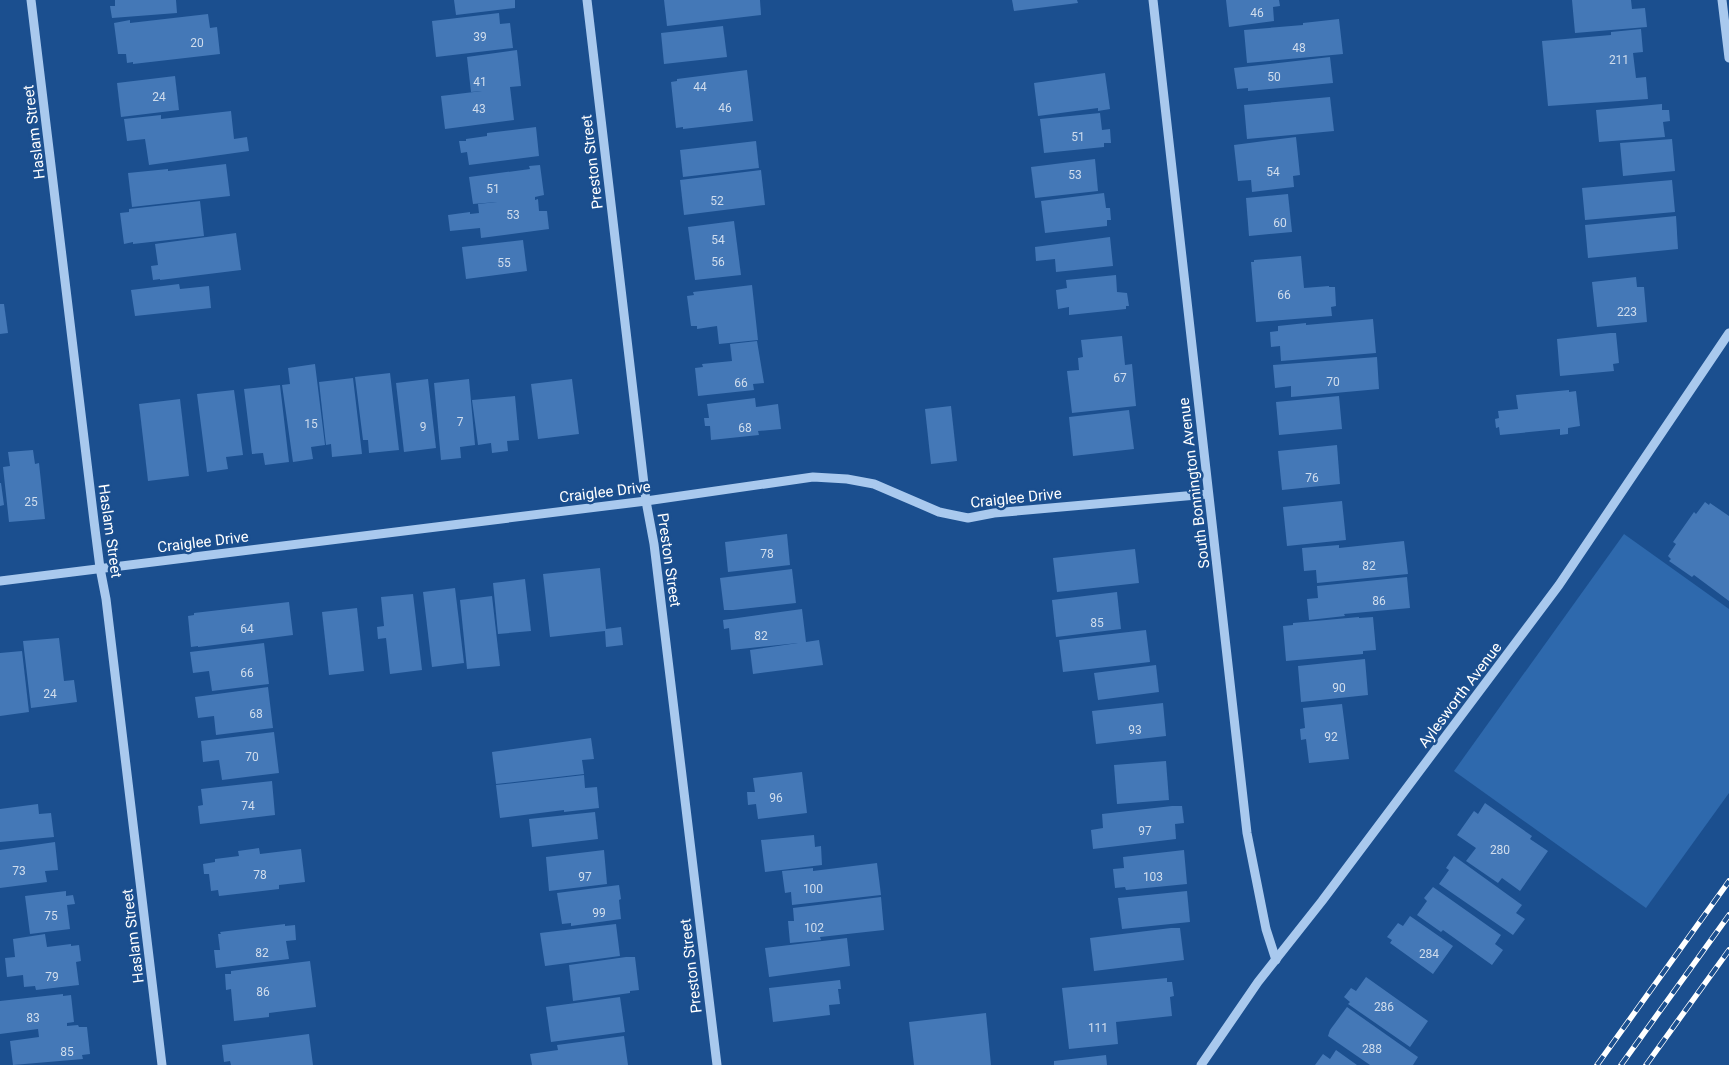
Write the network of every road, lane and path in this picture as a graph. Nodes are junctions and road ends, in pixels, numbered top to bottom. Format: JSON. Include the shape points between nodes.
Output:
{"nodes":[{"id":1,"x":32,"y":0,"type":"edge"},
{"id":2,"x":587,"y":0,"type":"edge"},
{"id":3,"x":1153,"y":0,"type":"edge"},
{"id":4,"x":1722,"y":0,"type":"edge"},
{"id":5,"x":1729,"y":58,"type":"edge"},
{"id":6,"x":1729,"y":333,"type":"edge"},
{"id":7,"x":1208,"y":494,"type":"junction"},
{"id":8,"x":646,"y":501,"type":"junction"},
{"id":9,"x":100,"y":568,"type":"junction"},
{"id":10,"x":0,"y":581,"type":"edge"},
{"id":11,"x":1276,"y":960,"type":"junction"},
{"id":12,"x":162,"y":1065,"type":"edge"},
{"id":13,"x":717,"y":1065,"type":"edge"},
{"id":14,"x":1201,"y":1065,"type":"edge"}],
"edges":[{"from":1,"to":9,"type":"street","name":"Haslam Street"},
{"from":2,"to":8,"type":"street","name":"Preston Street"},
{"from":3,"to":7,"type":"street","name":"South Bonnington Avenue"},
{"from":4,"to":5,"type":"street"},
{"from":6,"to":11,"type":"street","name":"Aylesworth Avenue","via":[[1559,585]]},
{"from":7,"to":8,"type":"street","name":"Craiglee Drive","via":[[968,518],[939,512],[874,484],[813,477]]},
{"from":7,"to":11,"type":"street","name":"South Bonnington Avenue","via":[[1247,833],[1266,929]]},
{"from":8,"to":9,"type":"street","name":"Craiglee Drive"},
{"from":8,"to":13,"type":"street","name":"Preston Street"},
{"from":9,"to":10,"type":"street","name":"Craiglee Drive"},
{"from":9,"to":12,"type":"street","name":"Haslam Street"},
{"from":11,"to":14,"type":"street","name":"Aylesworth Avenue"}]}
